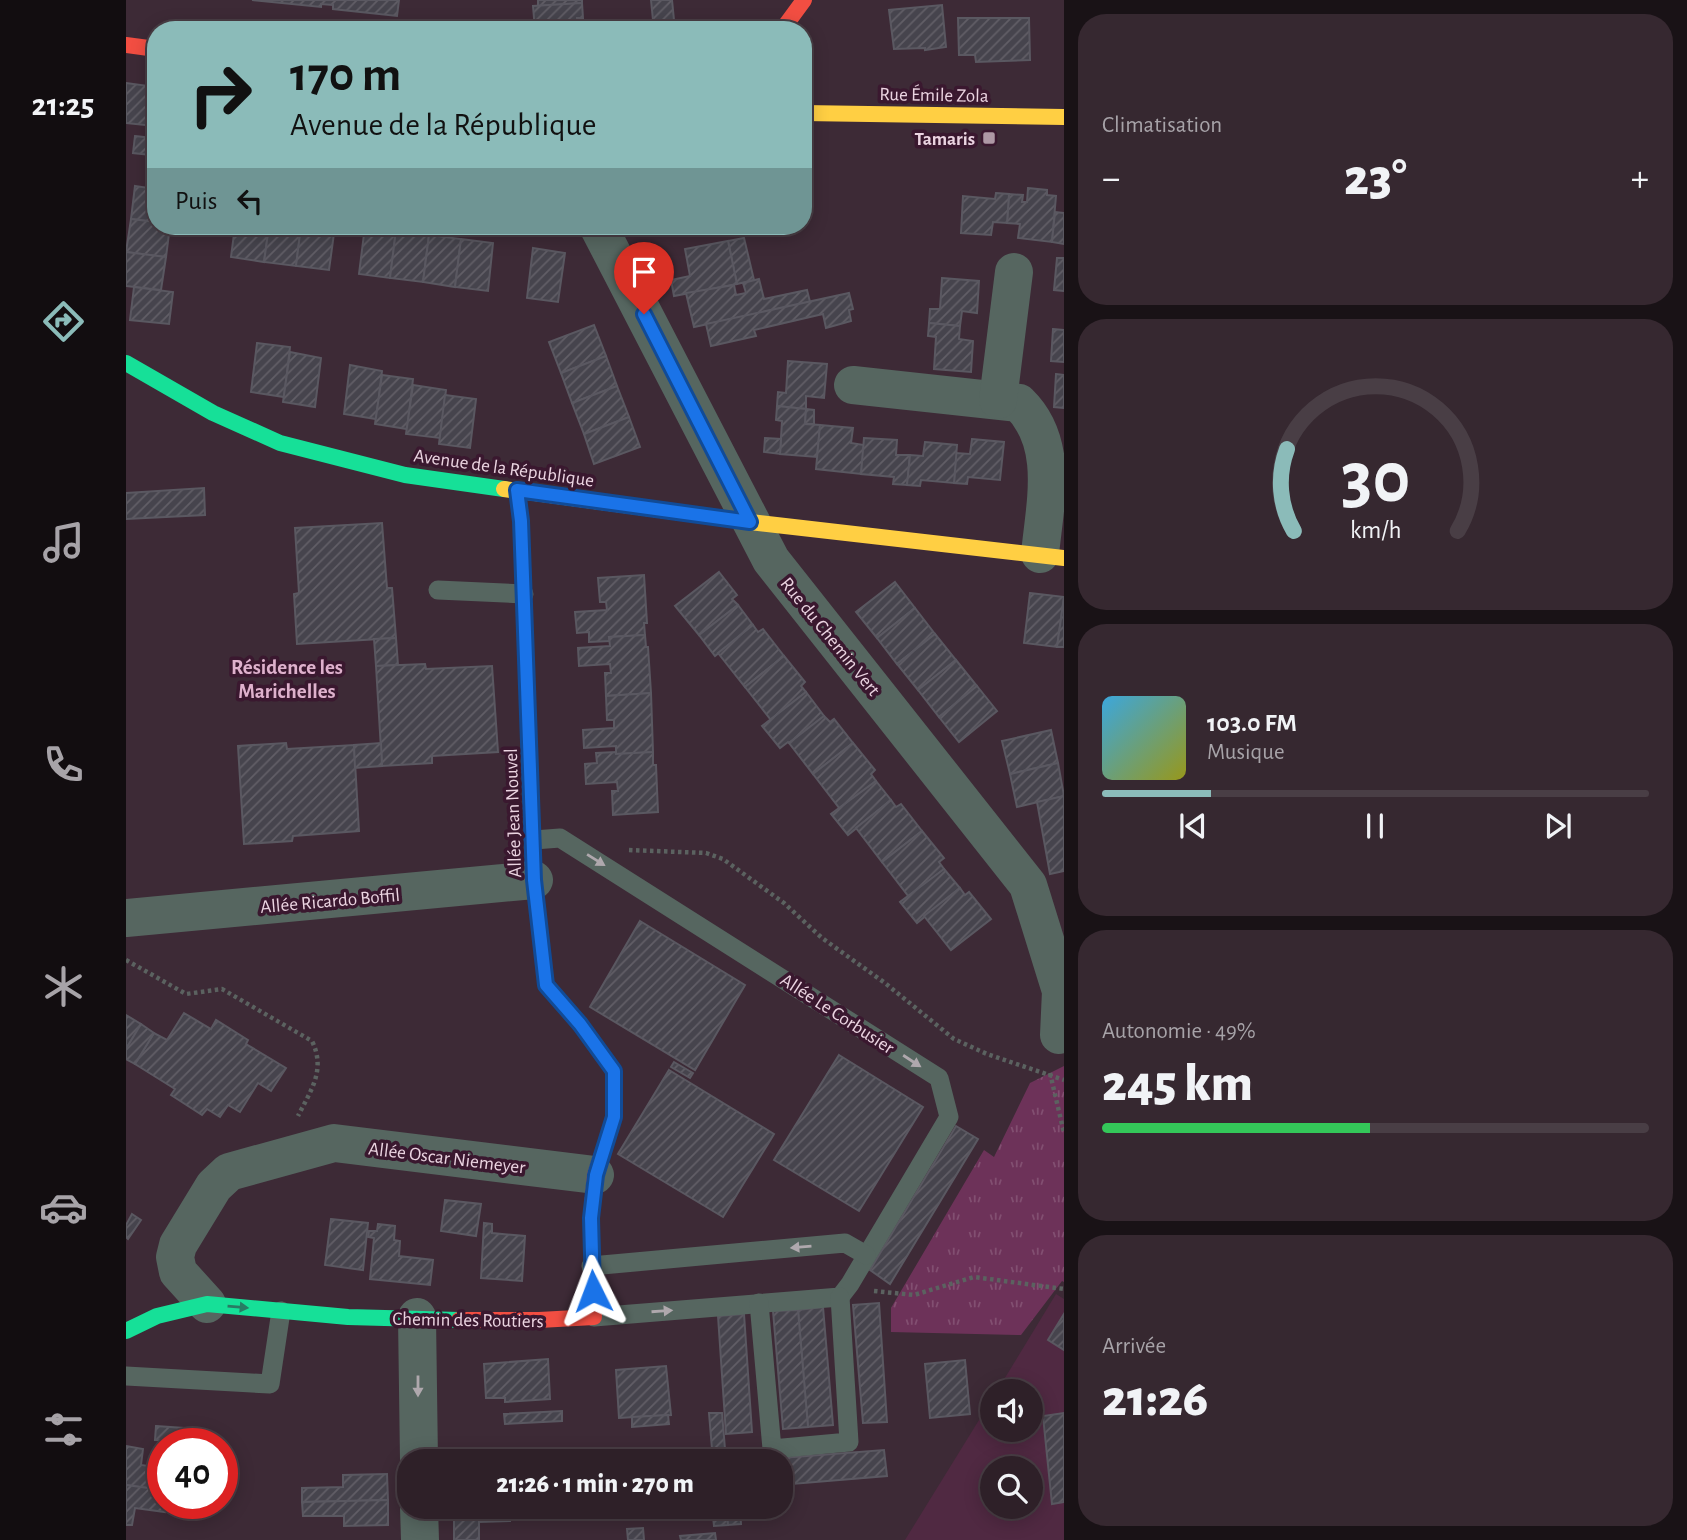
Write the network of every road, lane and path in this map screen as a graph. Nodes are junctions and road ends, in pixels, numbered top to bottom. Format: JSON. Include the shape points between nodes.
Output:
{"nodes":[{"id":1,"x":804,"y":0,"type":"edge"},
{"id":2,"x":789,"y":21,"type":"edge"},
{"id":3,"x":126,"y":45,"type":"edge"},
{"id":4,"x":147,"y":48,"type":"edge"},
{"id":5,"x":812,"y":113,"type":"edge"},
{"id":6,"x":1064,"y":117,"type":"edge"},
{"id":7,"x":603,"y":235,"type":"edge"},
{"id":8,"x":1014,"y":272,"type":"dead end"},
{"id":9,"x":126,"y":363,"type":"edge"},
{"id":10,"x":853,"y":384,"type":"dead end"},
{"id":11,"x":998,"y":400,"type":"junction"},
{"id":12,"x":517,"y":490,"type":"junction"},
{"id":13,"x":750,"y":522,"type":"junction"},
{"id":14,"x":1052,"y":556,"type":"edge"},
{"id":15,"x":438,"y":590,"type":"dead end"},
{"id":16,"x":524,"y":594,"type":"junction"},
{"id":17,"x":534,"y":840,"type":"junction"},
{"id":18,"x":605,"y":866,"type":"junction"},
{"id":19,"x":534,"y":880,"type":"junction"},
{"id":20,"x":126,"y":918,"type":"edge"},
{"id":21,"x":126,"y":960,"type":"edge"},
{"id":22,"x":1059,"y":1034,"type":"joint"},
{"id":23,"x":1050,"y":1075,"type":"junction"},
{"id":24,"x":1064,"y":1080,"type":"edge"},
{"id":25,"x":1064,"y":1133,"type":"edge"},
{"id":26,"x":299,"y":1151,"type":"junction"},
{"id":27,"x":596,"y":1175,"type":"junction"},
{"id":28,"x":866,"y":1255,"type":"junction"},
{"id":29,"x":591,"y":1266,"type":"junction"},
{"id":30,"x":1064,"y":1289,"type":"edge"},
{"id":31,"x":845,"y":1290,"type":"junction"},
{"id":32,"x":759,"y":1303,"type":"junction"},
{"id":33,"x":207,"y":1304,"type":"junction"},
{"id":34,"x":281,"y":1311,"type":"junction"},
{"id":35,"x":416,"y":1317,"type":"junction"},
{"id":36,"x":594,"y":1317,"type":"junction"},
{"id":37,"x":126,"y":1331,"type":"edge"},
{"id":38,"x":126,"y":1376,"type":"edge"},
{"id":39,"x":419,"y":1449,"type":"edge"},
{"id":40,"x":419,"y":1519,"type":"edge"},
{"id":41,"x":420,"y":1540,"type":"edge"}],
"edges":[{"from":1,"to":2,"type":"street"},
{"from":3,"to":4,"type":"street"},
{"from":5,"to":6,"type":"street","name":"Rue Émile Zola"},
{"from":7,"to":13,"type":"street","name":"Rue du Chemin Vert"},
{"from":8,"to":11,"type":"street"},
{"from":9,"to":12,"type":"street","name":"Avenue de la République","via":[[213,413],[280,443],[405,475]]},
{"from":10,"to":11,"type":"street"},
{"from":11,"to":14,"type":"street","via":[[1020,403],[1044,441]]},
{"from":12,"to":13,"type":"street","name":"Avenue de la République"},
{"from":12,"to":16,"type":"street","name":"Allée Jean Nouvel"},
{"from":13,"to":14,"type":"street","name":"Avenue de la République"},
{"from":13,"to":22,"type":"street","name":"Rue du Chemin Vert","via":[[771,561],[1028,885],[1061,991]]},
{"from":15,"to":16,"type":"lane"},
{"from":16,"to":17,"type":"street","name":"Allée Jean Nouvel"},
{"from":17,"to":18,"type":"lane","name":"Allée Le Corbusier","one_way":true,"via":[[560,838]]},
{"from":17,"to":19,"type":"street","name":"Allée Jean Nouvel"},
{"from":18,"to":23,"type":"path","via":[[603,844],[616,849],[706,853],[723,859],[954,1039]]},
{"from":18,"to":28,"type":"lane","name":"Allée Le Corbusier","one_way":true,"via":[[939,1078],[949,1117]]},
{"from":19,"to":20,"type":"street","name":"Allée Ricardo Boffil"},
{"from":19,"to":27,"type":"street","name":"Allée Jean Nouvel","via":[[546,985],[614,1071],[614,1117]]},
{"from":21,"to":26,"type":"path","via":[[186,994],[222,989],[312,1041],[318,1075],[295,1124]]},
{"from":22,"to":23,"type":"path"},
{"from":23,"to":24,"type":"path"},
{"from":23,"to":25,"type":"path"},
{"from":26,"to":27,"type":"street","name":"Allée Oscar Niemeyer","via":[[334,1143]]},
{"from":26,"to":33,"type":"street","name":"Allée Oscar Niemeyer","via":[[229,1172],[214,1186],[178,1245],[178,1272]]},
{"from":27,"to":29,"type":"street","name":"Allée Jean Nouvel"},
{"from":28,"to":29,"type":"lane","one_way":true,"via":[[845,1243]]},
{"from":28,"to":31,"type":"lane","name":"Allée Le Corbusier"},
{"from":29,"to":36,"type":"street","name":"Allée Jean Nouvel"},
{"from":30,"to":31,"type":"path","via":[[974,1277],[914,1295]]},
{"from":31,"to":32,"type":"lane","name":"Chemin des Routiers"},
{"from":31,"to":32,"type":"lane","via":[[849,1443],[772,1449]]},
{"from":36,"to":32,"type":"lane","name":"Chemin des Routiers","one_way":true},
{"from":33,"to":34,"type":"street","name":"Chemin des Routiers","one_way":true},
{"from":33,"to":37,"type":"street","name":"Chemin des Routiers","via":[[157,1316]]},
{"from":34,"to":35,"type":"street","name":"Chemin des Routiers"},
{"from":34,"to":38,"type":"lane","via":[[270,1384]]},
{"from":35,"to":36,"type":"street","name":"Chemin des Routiers"},
{"from":35,"to":39,"type":"street","one_way":true},
{"from":40,"to":41,"type":"street"}]}
